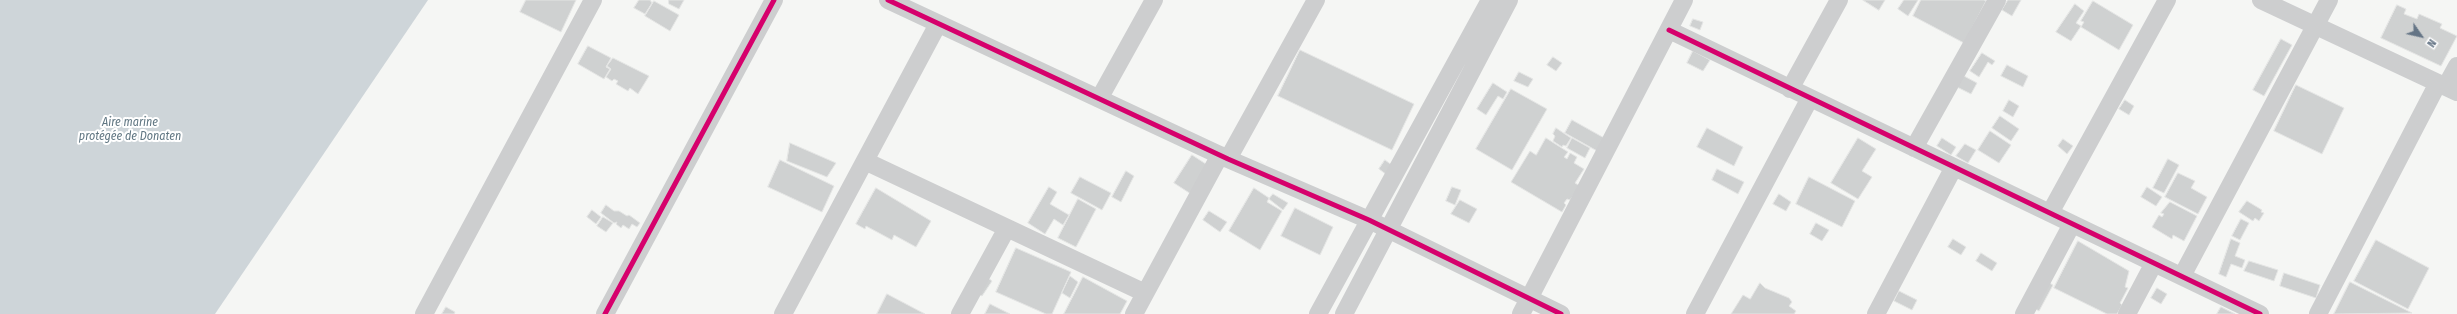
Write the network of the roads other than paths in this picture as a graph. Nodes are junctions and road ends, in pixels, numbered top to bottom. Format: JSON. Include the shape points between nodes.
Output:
{"nodes":[{"id":1,"x":593,"y":0,"type":"edge"},
{"id":2,"x":774,"y":0,"type":"edge"},
{"id":3,"x":888,"y":0,"type":"edge"},
{"id":4,"x":1154,"y":0,"type":"edge"},
{"id":5,"x":1316,"y":0,"type":"edge"},
{"id":6,"x":1490,"y":0,"type":"edge"},
{"id":7,"x":1509,"y":0,"type":"edge"},
{"id":8,"x":1684,"y":0,"type":"edge"},
{"id":9,"x":1839,"y":0,"type":"edge"},
{"id":10,"x":1997,"y":0,"type":"edge"},
{"id":11,"x":2167,"y":0,"type":"edge"},
{"id":12,"x":2261,"y":0,"type":"edge"},
{"id":13,"x":2329,"y":0,"type":"edge"},
{"id":14,"x":938,"y":24,"type":"junction"},
{"id":15,"x":2315,"y":25,"type":"junction"},
{"id":16,"x":1669,"y":30,"type":"junction"},
{"id":17,"x":2457,"y":66,"type":"edge"},
{"id":18,"x":2447,"y":87,"type":"edge"},
{"id":19,"x":1790,"y":89,"type":"junction"},
{"id":20,"x":1810,"y":98,"type":"junction"},
{"id":21,"x":1100,"y":99,"type":"junction"},
{"id":22,"x":1914,"y":148,"type":"junction"},
{"id":23,"x":1224,"y":157,"type":"junction"},
{"id":24,"x":865,"y":161,"type":"junction"},
{"id":25,"x":1954,"y":166,"type":"junction"},
{"id":26,"x":2050,"y":213,"type":"junction"},
{"id":27,"x":1369,"y":220,"type":"junction"},
{"id":28,"x":2072,"y":224,"type":"junction"},
{"id":29,"x":1006,"y":228,"type":"junction"},
{"id":30,"x":1389,"y":231,"type":"junction"},
{"id":31,"x":2154,"y":263,"type":"junction"},
{"id":32,"x":2182,"y":276,"type":"junction"},
{"id":33,"x":1146,"y":293,"type":"junction"},
{"id":34,"x":1525,"y":306,"type":"edge"},
{"id":35,"x":424,"y":314,"type":"edge"},
{"id":36,"x":605,"y":314,"type":"edge"},
{"id":37,"x":783,"y":314,"type":"edge"},
{"id":38,"x":960,"y":314,"type":"edge"},
{"id":39,"x":1134,"y":314,"type":"edge"},
{"id":40,"x":1318,"y":314,"type":"edge"},
{"id":41,"x":1344,"y":314,"type":"edge"},
{"id":42,"x":1561,"y":314,"type":"edge"},
{"id":43,"x":1695,"y":314,"type":"edge"},
{"id":44,"x":1876,"y":314,"type":"edge"},
{"id":45,"x":2024,"y":314,"type":"edge"},
{"id":46,"x":2127,"y":314,"type":"edge"},
{"id":47,"x":2260,"y":314,"type":"edge"},
{"id":48,"x":2318,"y":314,"type":"edge"}],
"edges":[{"from":1,"to":35,"type":"street"},
{"from":2,"to":36,"type":"street"},
{"from":3,"to":14,"type":"street"},
{"from":4,"to":21,"type":"street"},
{"from":5,"to":23,"type":"street"},
{"from":6,"to":27,"type":"street"},
{"from":7,"to":30,"type":"street"},
{"from":8,"to":16,"type":"street"},
{"from":9,"to":19,"type":"street"},
{"from":10,"to":22,"type":"street"},
{"from":11,"to":26,"type":"street"},
{"from":12,"to":15,"type":"street"},
{"from":13,"to":15,"type":"street"},
{"from":14,"to":21,"type":"street"},
{"from":14,"to":24,"type":"street"},
{"from":15,"to":18,"type":"street"},
{"from":15,"to":32,"type":"street"},
{"from":16,"to":19,"type":"street"},
{"from":16,"to":34,"type":"street"},
{"from":17,"to":18,"type":"street"},
{"from":18,"to":48,"type":"street"},
{"from":19,"to":20,"type":"street"},
{"from":20,"to":22,"type":"street"},
{"from":20,"to":43,"type":"street"},
{"from":21,"to":23,"type":"street"},
{"from":22,"to":25,"type":"street"},
{"from":23,"to":27,"type":"street"},
{"from":23,"to":33,"type":"street"},
{"from":24,"to":29,"type":"street"},
{"from":24,"to":37,"type":"street"},
{"from":25,"to":26,"type":"street"},
{"from":25,"to":44,"type":"street"},
{"from":26,"to":28,"type":"street"},
{"from":27,"to":30,"type":"street"},
{"from":27,"to":40,"type":"street"},
{"from":28,"to":31,"type":"street"},
{"from":28,"to":45,"type":"street"},
{"from":29,"to":33,"type":"street"},
{"from":29,"to":38,"type":"street"},
{"from":30,"to":34,"type":"street"},
{"from":30,"to":41,"type":"street"},
{"from":31,"to":32,"type":"street"},
{"from":31,"to":46,"type":"street"},
{"from":32,"to":47,"type":"street"},
{"from":33,"to":39,"type":"street"},
{"from":34,"to":42,"type":"street"}]}
